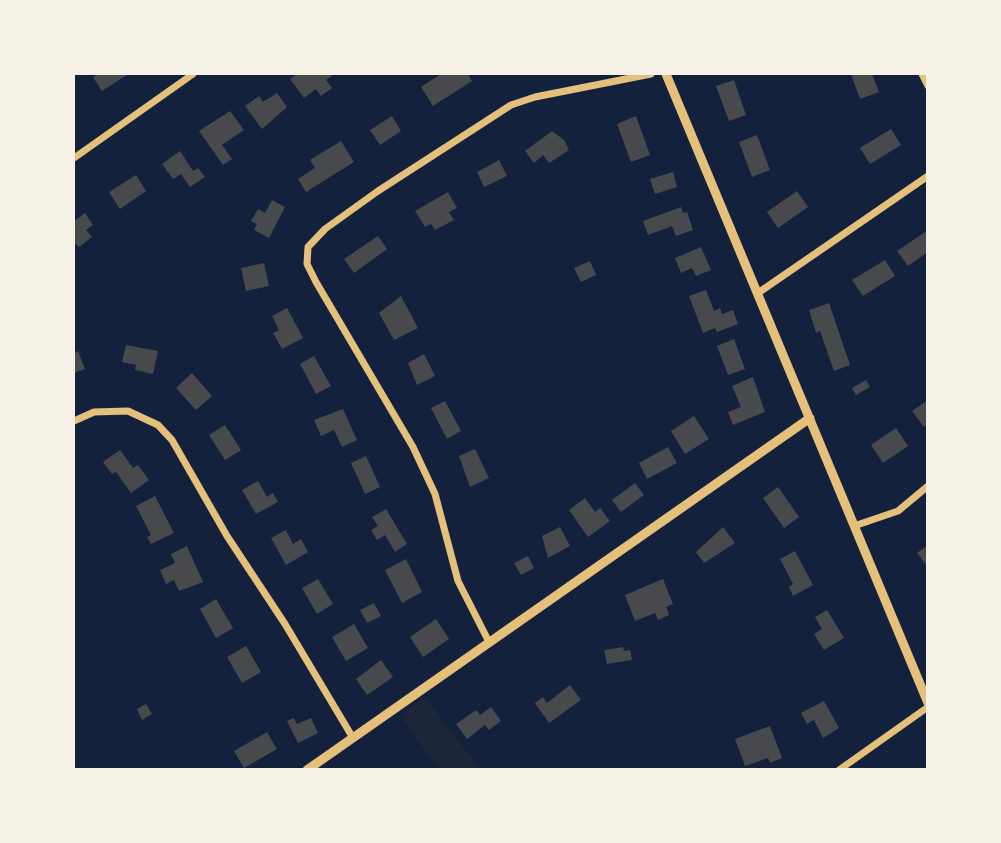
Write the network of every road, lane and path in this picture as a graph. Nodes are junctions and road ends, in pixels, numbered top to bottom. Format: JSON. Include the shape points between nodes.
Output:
{"nodes":[{"id":1,"x":193,"y":74,"type":"edge"},
{"id":2,"x":651,"y":74,"type":"edge"},
{"id":3,"x":666,"y":74,"type":"edge"},
{"id":4,"x":922,"y":74,"type":"edge"},
{"id":5,"x":928,"y":86,"type":"edge"},
{"id":6,"x":74,"y":158,"type":"edge"},
{"id":7,"x":928,"y":176,"type":"edge"},
{"id":8,"x":758,"y":292,"type":"junction"},
{"id":9,"x":810,"y":418,"type":"junction"},
{"id":10,"x":74,"y":421,"type":"edge"},
{"id":11,"x":928,"y":486,"type":"edge"},
{"id":12,"x":854,"y":526,"type":"junction"},
{"id":13,"x":489,"y":642,"type":"junction"},
{"id":14,"x":928,"y":705,"type":"edge"},
{"id":15,"x":354,"y":738,"type":"junction"},
{"id":16,"x":307,"y":769,"type":"edge"},
{"id":17,"x":839,"y":769,"type":"edge"}],
"edges":[{"from":1,"to":6,"type":"street"},
{"from":2,"to":13,"type":"street","via":[[511,105],[378,191],[308,247],[307,264],[316,282],[424,471],[440,510],[458,581]]},
{"from":3,"to":8,"type":"street"},
{"from":4,"to":5,"type":"street"},
{"from":7,"to":8,"type":"street"},
{"from":8,"to":9,"type":"street"},
{"from":9,"to":12,"type":"street"},
{"from":9,"to":13,"type":"street"},
{"from":10,"to":15,"type":"street","via":[[94,412],[128,411],[158,425],[172,440]]},
{"from":11,"to":12,"type":"street","via":[[898,511]]},
{"from":12,"to":14,"type":"street"},
{"from":13,"to":15,"type":"street"},
{"from":14,"to":17,"type":"street"},
{"from":15,"to":16,"type":"street"}]}
